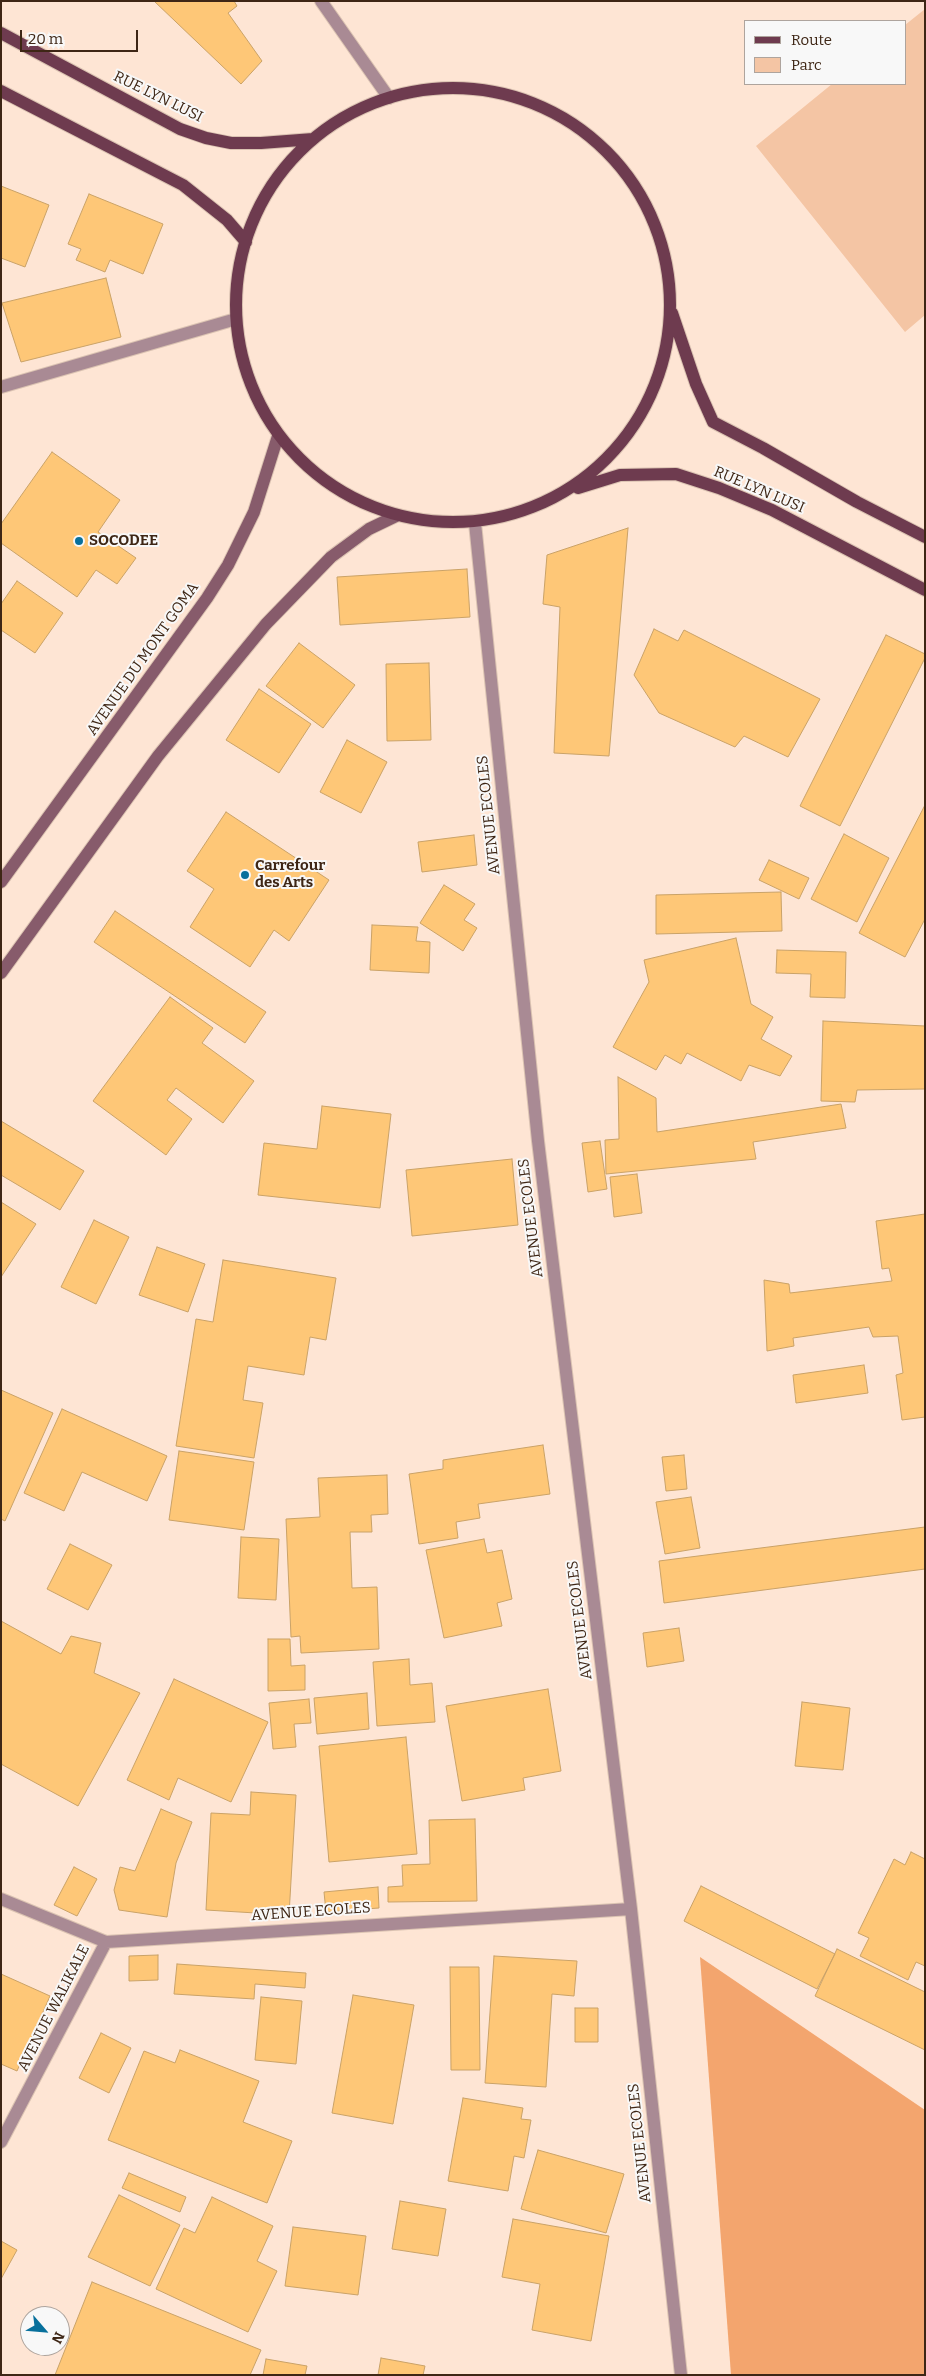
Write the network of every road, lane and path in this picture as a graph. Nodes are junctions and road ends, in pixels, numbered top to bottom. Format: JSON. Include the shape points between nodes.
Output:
{"nodes":[{"id":1,"x":321,"y":1,"type":"edge"},
{"id":2,"x":1,"y":33,"type":"edge"},
{"id":3,"x":1,"y":91,"type":"edge"},
{"id":4,"x":389,"y":98,"type":"junction"},
{"id":5,"x":313,"y":139,"type":"junction"},
{"id":6,"x":246,"y":242,"type":"junction"},
{"id":7,"x":670,"y":307,"type":"junction"},
{"id":8,"x":236,"y":319,"type":"junction"},
{"id":9,"x":1,"y":387,"type":"edge"},
{"id":10,"x":278,"y":436,"type":"junction"},
{"id":11,"x":568,"y":490,"type":"junction"},
{"id":12,"x":396,"y":516,"type":"junction"},
{"id":13,"x":475,"y":523,"type":"junction"},
{"id":14,"x":925,"y":537,"type":"edge"},
{"id":15,"x":925,"y":590,"type":"edge"},
{"id":16,"x":1,"y":882,"type":"edge"},
{"id":17,"x":1,"y":974,"type":"edge"},
{"id":18,"x":1,"y":1899,"type":"edge"},
{"id":19,"x":631,"y":1909,"type":"junction"},
{"id":20,"x":106,"y":1942,"type":"junction"},
{"id":21,"x":1,"y":2142,"type":"edge"},
{"id":22,"x":681,"y":2375,"type":"edge"}],
"edges":[{"from":1,"to":4,"type":"street"},
{"from":2,"to":5,"type":"main road","name":"RUE LYN LUSI","via":[[180,129],[206,138],[231,143]]},
{"from":3,"to":6,"type":"main road","via":[[183,185],[227,220]]},
{"from":4,"to":5,"type":"main road","name":"RUE LYN LUSI","via":[[354,113]]},
{"from":4,"to":7,"type":"main road","name":"RUE LYN LUSI","via":[[422,90],[490,90],[523,98],[583,130],[609,152],[648,208],[661,240],[668,273]]},
{"from":5,"to":6,"type":"main road","name":"RUE LYN LUSI","via":[[272,186]]},
{"from":6,"to":8,"type":"main road","name":"RUE LYN LUSI","via":[[237,280]]},
{"from":7,"to":11,"type":"main road","via":[[665,355],[648,401],[606,460]]},
{"from":7,"to":14,"type":"main road","via":[[696,384],[713,422]]},
{"from":8,"to":9,"type":"street"},
{"from":8,"to":10,"type":"main road","name":"RUE LYN LUSI","via":[[242,360],[256,400]]},
{"from":10,"to":12,"type":"main road","name":"RUE LYN LUSI","via":[[304,464],[342,494]]},
{"from":10,"to":16,"type":"street","name":"AVENUE DU MONT GOMA","via":[[254,512],[228,565]]},
{"from":11,"to":13,"type":"main road","name":"RUE LYN LUSI"},
{"from":11,"to":15,"type":"main road","name":"RUE LYN LUSI","via":[[620,475],[676,474],[772,510]]},
{"from":12,"to":13,"type":"main road","name":"RUE LYN LUSI","via":[[435,523]]},
{"from":12,"to":17,"type":"street","via":[[369,529],[331,557],[266,624],[158,756]]},
{"from":13,"to":19,"type":"street","name":"AVENUE ECOLES","via":[[538,1141]]},
{"from":18,"to":20,"type":"street","name":"AVENUE ECOLES"},
{"from":19,"to":20,"type":"street","name":"AVENUE ECOLES"},
{"from":19,"to":22,"type":"street","name":"AVENUE ECOLES"},
{"from":20,"to":21,"type":"street","name":"AVENUE WALIKALE"}]}
